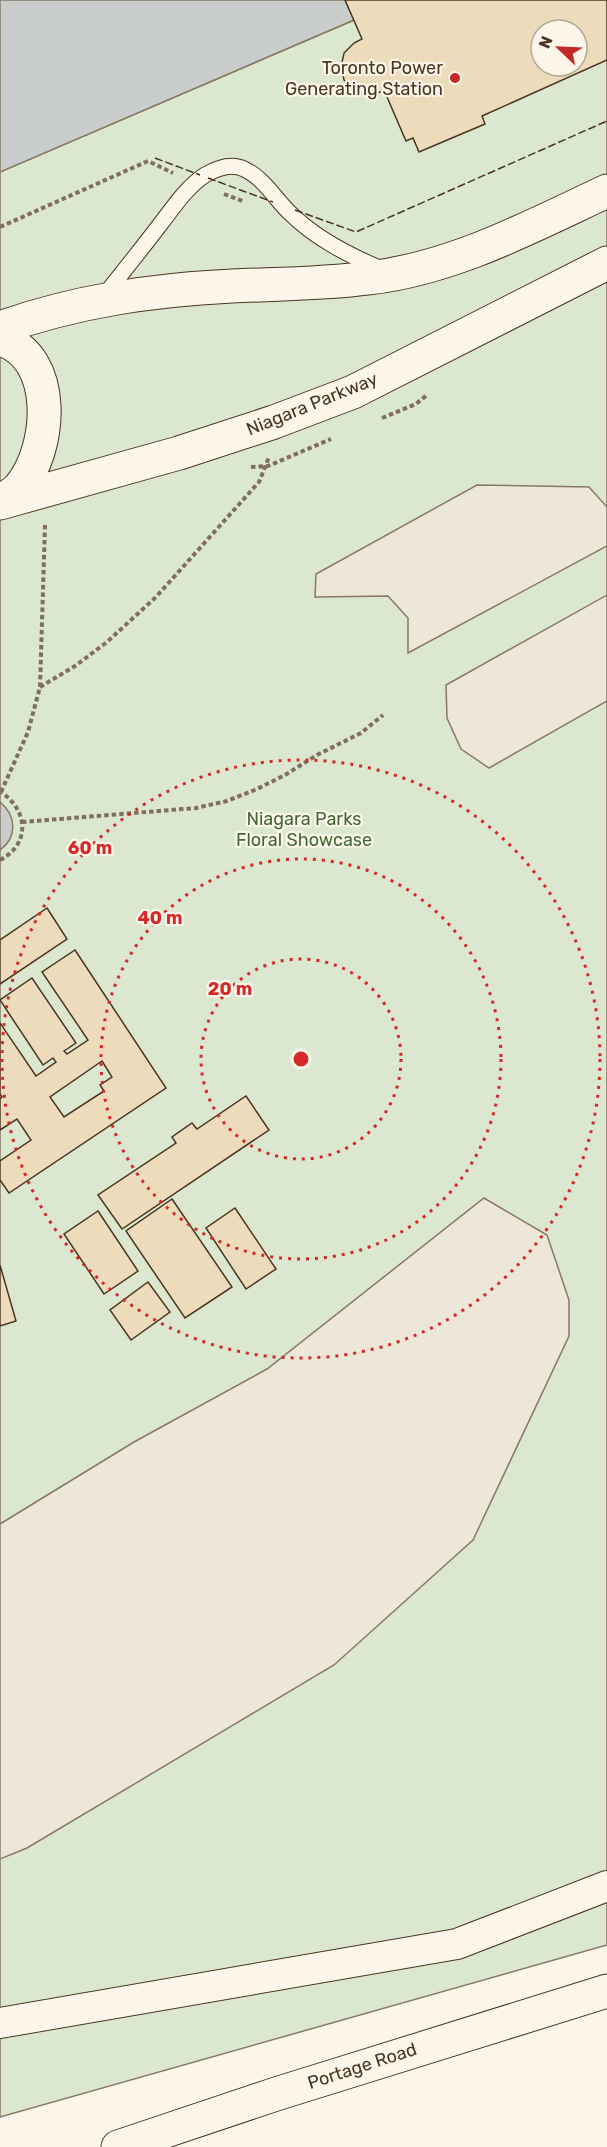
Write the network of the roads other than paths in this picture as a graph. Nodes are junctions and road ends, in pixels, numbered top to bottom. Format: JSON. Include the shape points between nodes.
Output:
{"nodes":[{"id":1,"x":607,"y":191,"type":"edge"},
{"id":2,"x":607,"y":263,"type":"edge"},
{"id":3,"x":395,"y":274,"type":"junction"},
{"id":4,"x":101,"y":300,"type":"junction"},
{"id":5,"x":0,"y":328,"type":"edge"},
{"id":6,"x":0,"y":339,"type":"edge"},
{"id":7,"x":0,"y":502,"type":"edge"},
{"id":8,"x":607,"y":1886,"type":"edge"},
{"id":9,"x":607,"y":1991,"type":"edge"},
{"id":10,"x":0,"y":2023,"type":"edge"},
{"id":11,"x":124,"y":2146,"type":"edge"}],
"edges":[{"from":1,"to":3,"type":"main road","via":[[460,258]]},
{"from":2,"to":7,"type":"main road","name":"Niagara Parkway","via":[[352,392],[178,453]]},
{"from":3,"to":4,"type":"main road","via":[[319,283],[180,290]]},
{"from":3,"to":4,"type":"lane","via":[[320,237],[291,215],[244,168],[232,166],[205,175],[184,194]]},
{"from":4,"to":5,"type":"main road"},
{"from":6,"to":7,"type":"main road","via":[[26,355],[38,373],[43,392],[43,426],[31,469],[19,489]]},
{"from":8,"to":10,"type":"street","via":[[458,1944]]},
{"from":9,"to":11,"type":"main road","name":"Portage Road","via":[[298,2086]]}]}
